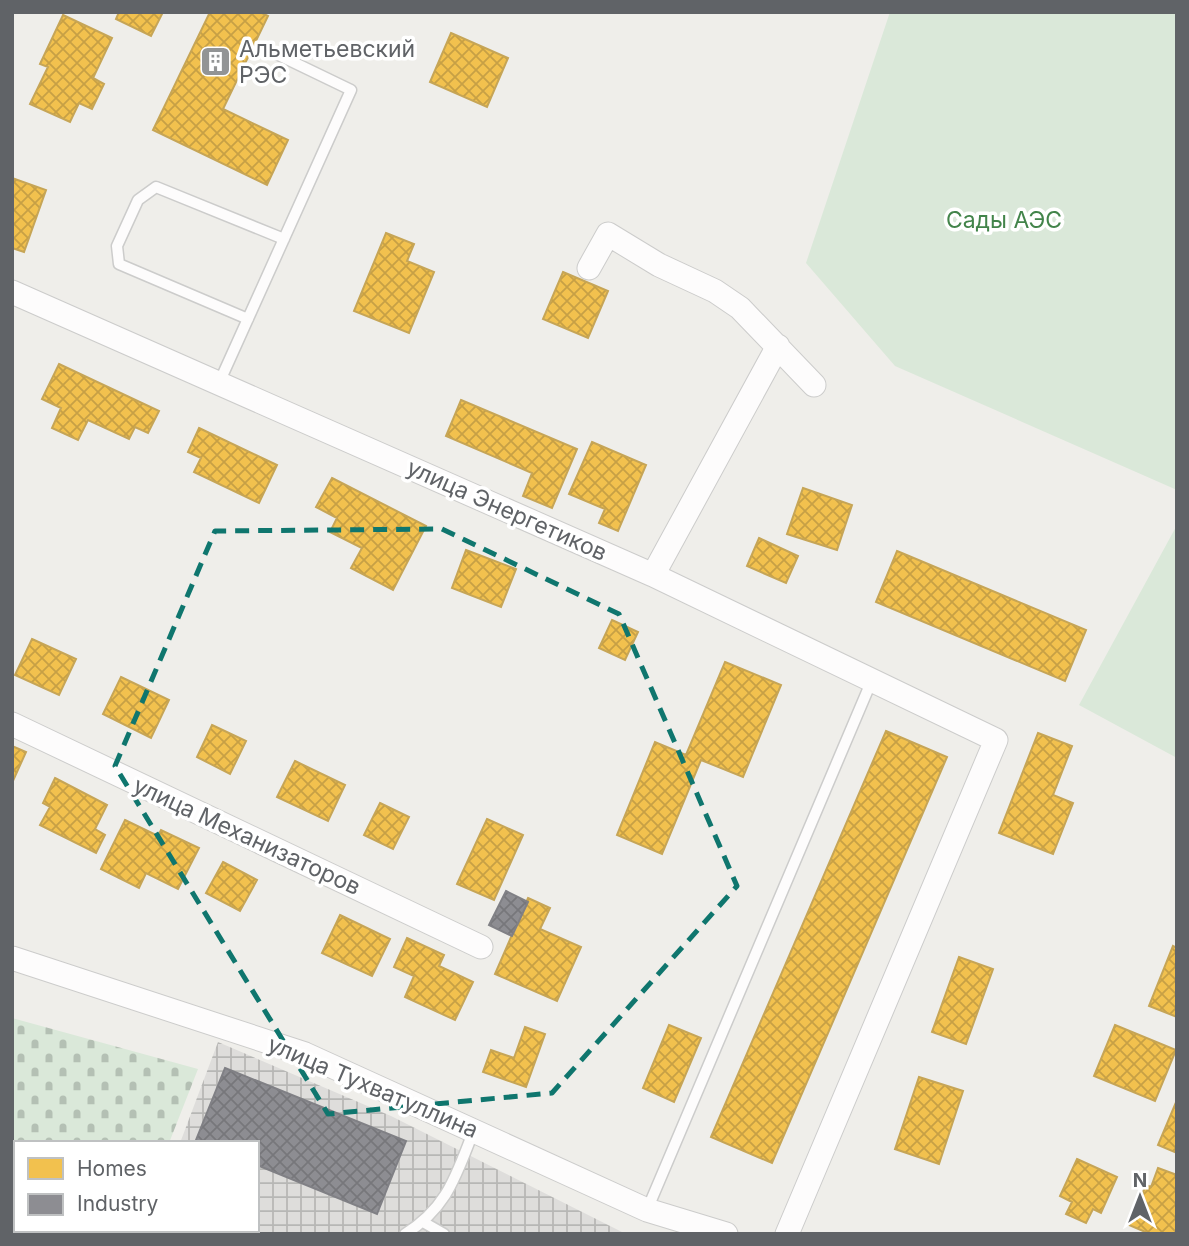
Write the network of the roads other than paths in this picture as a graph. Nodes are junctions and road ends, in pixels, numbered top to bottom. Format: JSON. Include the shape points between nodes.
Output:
{"nodes":[{"id":1,"x":266,"y":49,"type":"dead end"},
{"id":2,"x":284,"y":239,"type":"junction"},
{"id":3,"x":589,"y":268,"type":"dead end"},
{"id":4,"x":12,"y":292,"type":"edge"},
{"id":5,"x":248,"y":319,"type":"junction"},
{"id":6,"x":778,"y":346,"type":"junction"},
{"id":7,"x":219,"y":383,"type":"junction"},
{"id":8,"x":814,"y":385,"type":"dead end"},
{"id":9,"x":653,"y":575,"type":"junction"},
{"id":10,"x":872,"y":680,"type":"junction"},
{"id":11,"x":12,"y":724,"type":"edge"},
{"id":12,"x":481,"y":947,"type":"dead end"},
{"id":13,"x":12,"y":958,"type":"edge"},
{"id":14,"x":474,"y":1130,"type":"junction"},
{"id":15,"x":647,"y":1210,"type":"junction"},
{"id":16,"x":423,"y":1223,"type":"junction"},
{"id":17,"x":405,"y":1234,"type":"edge"},
{"id":18,"x":444,"y":1234,"type":"edge"},
{"id":19,"x":726,"y":1234,"type":"edge"},
{"id":20,"x":787,"y":1234,"type":"edge"}],
"edges":[{"from":1,"to":2,"type":"lane","via":[[351,90]]},
{"from":2,"to":5,"type":"lane"},
{"from":2,"to":5,"type":"lane","via":[[156,187],[138,200],[117,246],[119,264]]},
{"from":3,"to":6,"type":"street","via":[[608,234],[715,291],[740,308]]},
{"from":4,"to":7,"type":"street","name":"улица Энергетиков"},
{"from":5,"to":7,"type":"lane"},
{"from":6,"to":8,"type":"street"},
{"from":6,"to":9,"type":"street"},
{"from":7,"to":9,"type":"street","name":"улица Энергетиков"},
{"from":9,"to":10,"type":"street","name":"улица Энергетиков"},
{"from":10,"to":15,"type":"lane"},
{"from":10,"to":20,"type":"street","name":"улица Энергетиков","via":[[996,740]]},
{"from":11,"to":12,"type":"street","name":"улица Механизаторов"},
{"from":13,"to":14,"type":"street","name":"улица Тухватуллина","via":[[305,1054]]},
{"from":14,"to":15,"type":"street","name":"улица Тухватуллина"},
{"from":14,"to":16,"type":"lane","via":[[450,1191]]},
{"from":15,"to":19,"type":"street","name":"улица Тухватуллина"},
{"from":16,"to":17,"type":"lane"},
{"from":16,"to":18,"type":"lane"}]}
